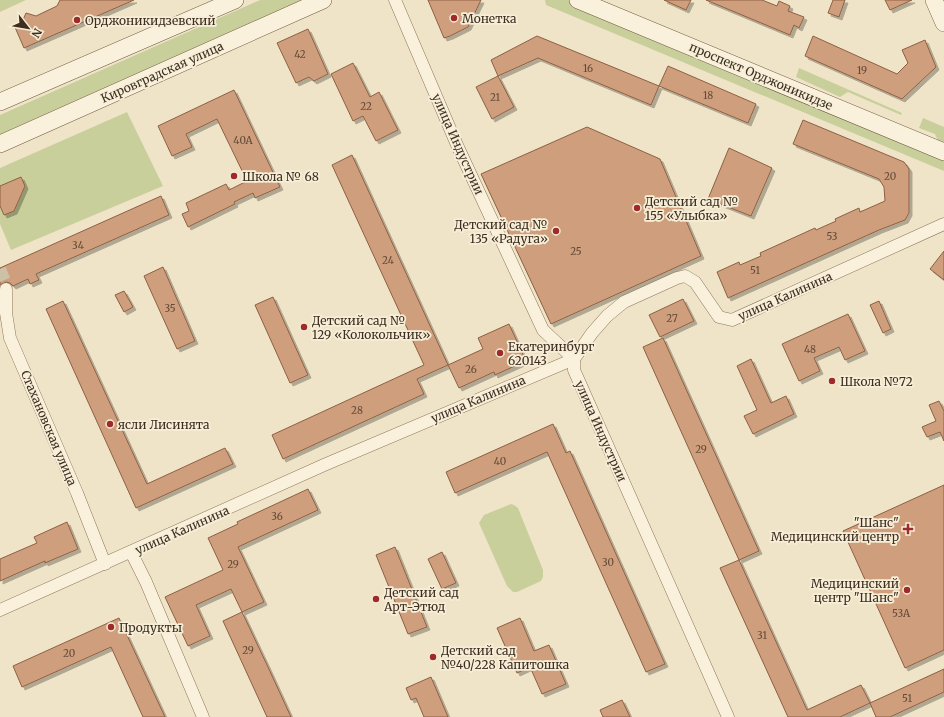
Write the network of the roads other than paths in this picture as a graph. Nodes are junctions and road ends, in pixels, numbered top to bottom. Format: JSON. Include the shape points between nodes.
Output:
{"nodes":[{"id":1,"x":235,"y":0,"type":"edge"},
{"id":2,"x":323,"y":0,"type":"edge"},
{"id":3,"x":395,"y":0,"type":"edge"},
{"id":4,"x":578,"y":0,"type":"edge"},
{"id":5,"x":934,"y":0,"type":"edge"},
{"id":6,"x":944,"y":23,"type":"edge"},
{"id":7,"x":0,"y":102,"type":"edge"},
{"id":8,"x":0,"y":144,"type":"edge"},
{"id":9,"x":944,"y":152,"type":"edge"},
{"id":10,"x":944,"y":224,"type":"edge"},
{"id":11,"x":6,"y":289,"type":"tunnel mouth"},
{"id":12,"x":574,"y":359,"type":"junction"},
{"id":13,"x":131,"y":552,"type":"junction"},
{"id":14,"x":105,"y":564,"type":"junction"},
{"id":15,"x":0,"y":610,"type":"edge"},
{"id":16,"x":203,"y":717,"type":"edge"},
{"id":17,"x":728,"y":717,"type":"edge"}],
"edges":[{"from":1,"to":7,"type":"main road"},
{"from":2,"to":8,"type":"main road","name":"Кировградская улица"},
{"from":3,"to":12,"type":"street","name":"улица Индустрии","via":[[457,145],[543,330]]},
{"from":4,"to":9,"type":"main road","name":"проспект Орджоникидзе"},
{"from":5,"to":6,"type":"main road"},
{"from":10,"to":12,"type":"street","name":"улица Калинина","via":[[732,320],[719,317],[695,282],[685,276],[677,278],[624,302],[592,333]]},
{"from":11,"to":14,"type":"street","name":"Стахановская улица","via":[[10,338]]},
{"from":12,"to":13,"type":"street","name":"улица Калинина","via":[[330,462]]},
{"from":12,"to":17,"type":"street","name":"улица Индустрии","via":[[577,377]]},
{"from":13,"to":14,"type":"street","name":"улица Калинина"},
{"from":13,"to":16,"type":"street"},
{"from":14,"to":15,"type":"street","name":"улица Калинина"}]}
